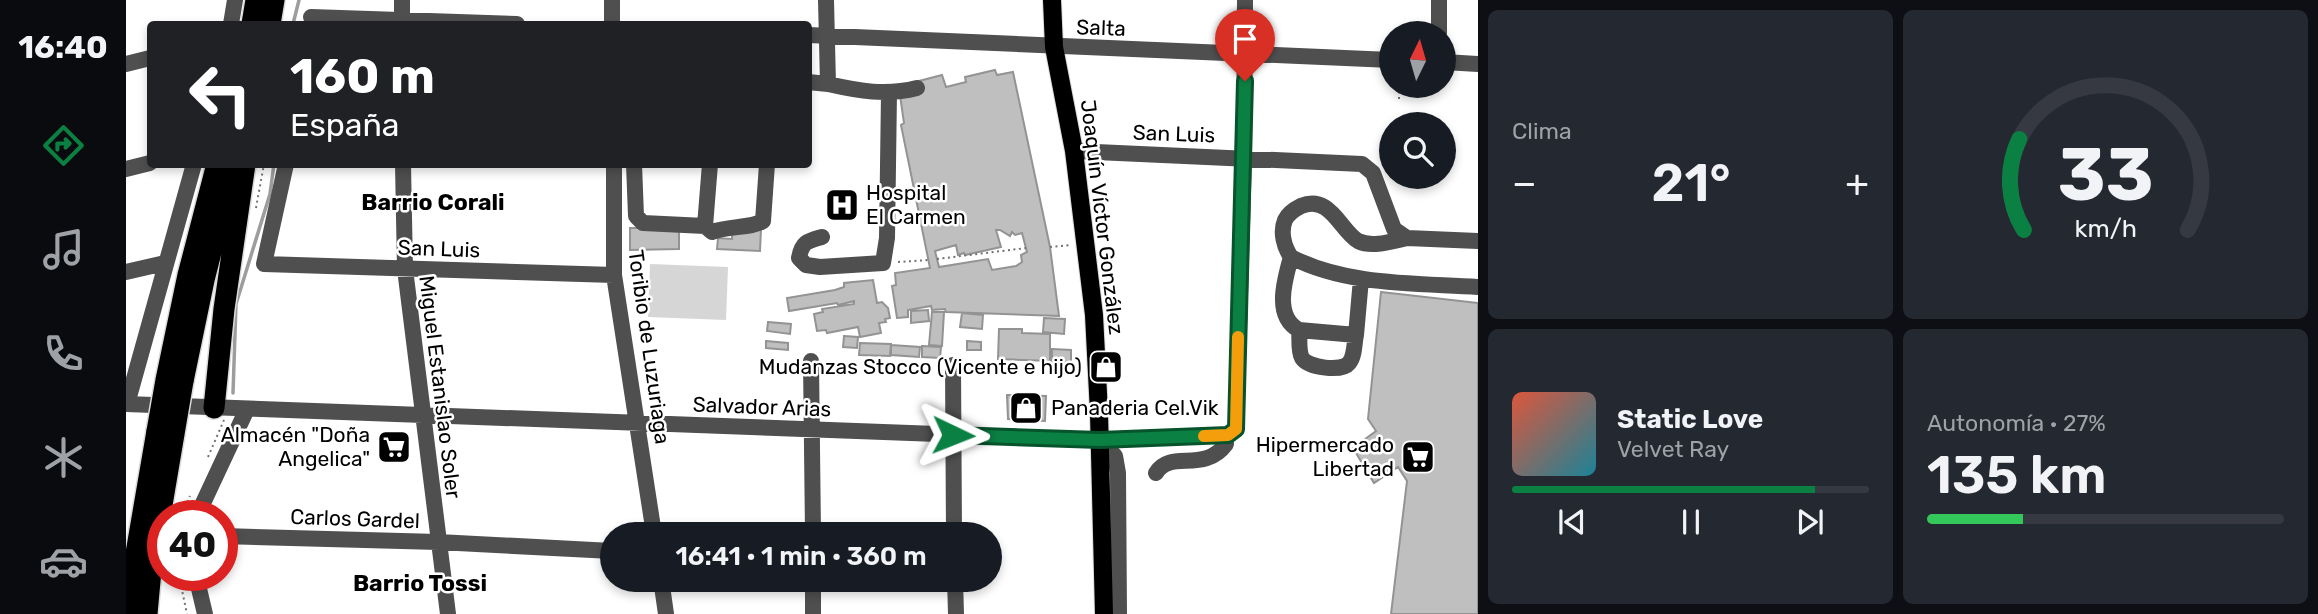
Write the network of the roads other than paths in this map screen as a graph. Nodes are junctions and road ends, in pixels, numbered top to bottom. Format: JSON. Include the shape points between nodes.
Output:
{"nodes":[{"id":1,"x":235,"y":0,"type":"edge"},
{"id":2,"x":257,"y":0,"type":"edge"},
{"id":3,"x":274,"y":0,"type":"edge"},
{"id":4,"x":401,"y":0,"type":"edge"},
{"id":5,"x":612,"y":0,"type":"edge"},
{"id":6,"x":826,"y":0,"type":"edge"},
{"id":7,"x":1052,"y":0,"type":"edge"},
{"id":8,"x":1245,"y":0,"type":"edge"},
{"id":9,"x":1439,"y":0,"type":"edge"},
{"id":10,"x":311,"y":17,"type":"dead end"},
{"id":11,"x":232,"y":21,"type":"edge"},
{"id":12,"x":253,"y":21,"type":"edge"},
{"id":13,"x":270,"y":21,"type":"edge"},
{"id":14,"x":384,"y":21,"type":"edge"},
{"id":15,"x":402,"y":21,"type":"edge"},
{"id":16,"x":612,"y":21,"type":"edge"},
{"id":17,"x":1439,"y":21,"type":"edge"},
{"id":18,"x":812,"y":35,"type":"edge"},
{"id":19,"x":826,"y":36,"type":"junction"},
{"id":20,"x":1054,"y":47,"type":"junction"},
{"id":21,"x":1246,"y":55,"type":"junction"},
{"id":22,"x":147,"y":59,"type":"edge"},
{"id":23,"x":1379,"y":60,"type":"edge"},
{"id":24,"x":1456,"y":63,"type":"edge"},
{"id":25,"x":126,"y":64,"type":"edge"},
{"id":26,"x":1478,"y":64,"type":"edge"},
{"id":27,"x":812,"y":82,"type":"edge"},
{"id":28,"x":828,"y":84,"type":"junction"},
{"id":29,"x":917,"y":88,"type":"dead end"},
{"id":30,"x":889,"y":93,"type":"junction"},
{"id":31,"x":1074,"y":151,"type":"junction"},
{"id":32,"x":1244,"y":159,"type":"junction"},
{"id":33,"x":147,"y":164,"type":"edge"},
{"id":34,"x":193,"y":168,"type":"edge"},
{"id":35,"x":216,"y":168,"type":"edge"},
{"id":36,"x":233,"y":168,"type":"edge"},
{"id":37,"x":244,"y":168,"type":"edge"},
{"id":38,"x":285,"y":168,"type":"edge"},
{"id":39,"x":403,"y":168,"type":"edge"},
{"id":40,"x":614,"y":168,"type":"edge"},
{"id":41,"x":634,"y":168,"type":"edge"},
{"id":42,"x":710,"y":168,"type":"edge"},
{"id":43,"x":767,"y":168,"type":"edge"},
{"id":44,"x":126,"y":169,"type":"edge"},
{"id":45,"x":705,"y":226,"type":"junction"},
{"id":46,"x":822,"y":237,"type":"dead end"},
{"id":47,"x":1407,"y":238,"type":"junction"},
{"id":48,"x":1478,"y":241,"type":"edge"},
{"id":49,"x":1291,"y":257,"type":"junction"},
{"id":50,"x":165,"y":263,"type":"junction"},
{"id":51,"x":405,"y":269,"type":"junction"},
{"id":52,"x":126,"y":272,"type":"edge"},
{"id":53,"x":614,"y":275,"type":"junction"},
{"id":54,"x":1361,"y":279,"type":"junction"},
{"id":55,"x":1478,"y":287,"type":"edge"},
{"id":56,"x":1299,"y":330,"type":"junction"},
{"id":57,"x":1356,"y":335,"type":"junction"},
{"id":58,"x":811,"y":361,"type":"dead end"},
{"id":59,"x":953,"y":365,"type":"dead end"},
{"id":60,"x":175,"y":381,"type":"junction"},
{"id":61,"x":127,"y":404,"type":"edge"},
{"id":62,"x":214,"y":408,"type":"junction"},
{"id":63,"x":247,"y":410,"type":"junction"},
{"id":64,"x":423,"y":417,"type":"junction"},
{"id":65,"x":638,"y":424,"type":"junction"},
{"id":66,"x":811,"y":430,"type":"junction"},
{"id":67,"x":165,"y":432,"type":"junction"},
{"id":68,"x":953,"y":435,"type":"junction"},
{"id":69,"x":1226,"y":435,"type":"junction"},
{"id":70,"x":1100,"y":440,"type":"junction"},
{"id":71,"x":1156,"y":474,"type":"dead end"},
{"id":72,"x":205,"y":500,"type":"edge"},
{"id":73,"x":652,"y":522,"type":"edge"},
{"id":74,"x":813,"y":522,"type":"edge"},
{"id":75,"x":954,"y":522,"type":"edge"},
{"id":76,"x":238,"y":536,"type":"edge"},
{"id":77,"x":438,"y":542,"type":"junction"},
{"id":78,"x":600,"y":550,"type":"edge"},
{"id":79,"x":200,"y":591,"type":"edge"},
{"id":80,"x":663,"y":592,"type":"edge"},
{"id":81,"x":813,"y":592,"type":"edge"},
{"id":82,"x":955,"y":592,"type":"edge"},
{"id":83,"x":129,"y":614,"type":"edge"},
{"id":84,"x":147,"y":614,"type":"edge"},
{"id":85,"x":205,"y":614,"type":"edge"},
{"id":86,"x":449,"y":614,"type":"edge"},
{"id":87,"x":667,"y":614,"type":"edge"},
{"id":88,"x":814,"y":614,"type":"edge"},
{"id":89,"x":956,"y":614,"type":"edge"},
{"id":90,"x":1104,"y":614,"type":"edge"},
{"id":91,"x":1119,"y":614,"type":"edge"}],
"edges":[{"from":1,"to":11,"type":"street"},
{"from":2,"to":12,"type":"highway"},
{"from":3,"to":13,"type":"highway"},
{"from":4,"to":15,"type":"street"},
{"from":5,"to":16,"type":"street"},
{"from":6,"to":19,"type":"street"},
{"from":7,"to":20,"type":"main road","name":"Joaquín Víctor González"},
{"from":8,"to":21,"type":"street"},
{"from":9,"to":17,"type":"street"},
{"from":10,"to":14,"type":"street"},
{"from":18,"to":19,"type":"street","name":"Salta"},
{"from":19,"to":20,"type":"street","name":"Salta"},
{"from":19,"to":28,"type":"street"},
{"from":20,"to":21,"type":"street","name":"Salta"},
{"from":20,"to":31,"type":"main road","name":"Joaquín Víctor González"},
{"from":21,"to":23,"type":"street","name":"Salta"},
{"from":21,"to":32,"type":"street"},
{"from":22,"to":25,"type":"street"},
{"from":24,"to":26,"type":"street"},
{"from":27,"to":28,"type":"street"},
{"from":28,"to":30,"type":"street"},
{"from":29,"to":30,"type":"street"},
{"from":30,"to":46,"type":"street","via":[[883,263],[806,265],[799,258],[801,247]]},
{"from":31,"to":32,"type":"street","name":"San Luis"},
{"from":31,"to":70,"type":"main road","name":"Joaquín Víctor González","via":[[1095,327]]},
{"from":32,"to":47,"type":"street","name":"San Luis","via":[[1365,164],[1373,173],[1394,229]]},
{"from":32,"to":69,"type":"street","via":[[1236,429]]},
{"from":33,"to":44,"type":"street"},
{"from":34,"to":50,"type":"street"},
{"from":35,"to":60,"type":"highway","via":[[188,275]]},
{"from":36,"to":60,"type":"highway"},
{"from":37,"to":62,"type":"highway"},
{"from":38,"to":51,"type":"street","name":"San Luis","via":[[264,264]]},
{"from":39,"to":51,"type":"street","name":"Miguel Estanislao Soler"},
{"from":40,"to":53,"type":"street","name":"Toribio de Luzuriaga"},
{"from":41,"to":45,"type":"street","via":[[638,220]]},
{"from":42,"to":45,"type":"street"},
{"from":43,"to":45,"type":"street","via":[[763,221],[712,232]]},
{"from":47,"to":48,"type":"street"},
{"from":47,"to":49,"type":"street","via":[[1373,244],[1358,240],[1335,214],[1305,204],[1285,220],[1283,237]]},
{"from":49,"to":54,"type":"street"},
{"from":49,"to":56,"type":"street","via":[[1282,290],[1284,308],[1292,326]]},
{"from":50,"to":52,"type":"street"},
{"from":50,"to":61,"type":"street"},
{"from":51,"to":53,"type":"street","name":"San Luis"},
{"from":51,"to":64,"type":"street","name":"Miguel Estanislao Soler"},
{"from":53,"to":65,"type":"street","name":"Toribio de Luzuriaga"},
{"from":54,"to":55,"type":"street"},
{"from":54,"to":57,"type":"street"},
{"from":56,"to":57,"type":"street"},
{"from":56,"to":57,"type":"street","via":[[1304,361],[1338,368],[1352,360]]},
{"from":58,"to":66,"type":"street"},
{"from":59,"to":68,"type":"street"},
{"from":60,"to":67,"type":"highway","bridge":true},
{"from":61,"to":62,"type":"street","name":"Salvador Arias"},
{"from":62,"to":63,"type":"street","name":"Salvador Arias"},
{"from":63,"to":64,"type":"street","name":"Salvador Arias"},
{"from":63,"to":72,"type":"street"},
{"from":64,"to":65,"type":"street","name":"Salvador Arias"},
{"from":64,"to":77,"type":"street","name":"Miguel Estanislao Soler"},
{"from":65,"to":66,"type":"street","name":"Salvador Arias"},
{"from":65,"to":73,"type":"street","name":"Toribio de Luzuriaga"},
{"from":66,"to":68,"type":"street","name":"Salvador Arias"},
{"from":66,"to":74,"type":"street"},
{"from":67,"to":83,"type":"highway","via":[[136,553]]},
{"from":67,"to":84,"type":"highway"},
{"from":68,"to":70,"type":"street","name":"Salvador Arias"},
{"from":68,"to":75,"type":"street"},
{"from":69,"to":70,"type":"street","name":"Salvador Arias"},
{"from":69,"to":71,"type":"street","via":[[1218,455],[1172,462]]},
{"from":70,"to":90,"type":"main road","name":"Joaquín Víctor González"},
{"from":70,"to":91,"type":"street","name":"Joaquín Víctor González","via":[[1115,456],[1118,473]]},
{"from":76,"to":77,"type":"street","name":"Carlos Gardel"},
{"from":77,"to":78,"type":"street","name":"Carlos Gardel"},
{"from":77,"to":86,"type":"street","name":"Miguel Estanislao Soler"},
{"from":79,"to":85,"type":"street"},
{"from":80,"to":87,"type":"street"},
{"from":81,"to":88,"type":"street"},
{"from":82,"to":89,"type":"street"}]}
